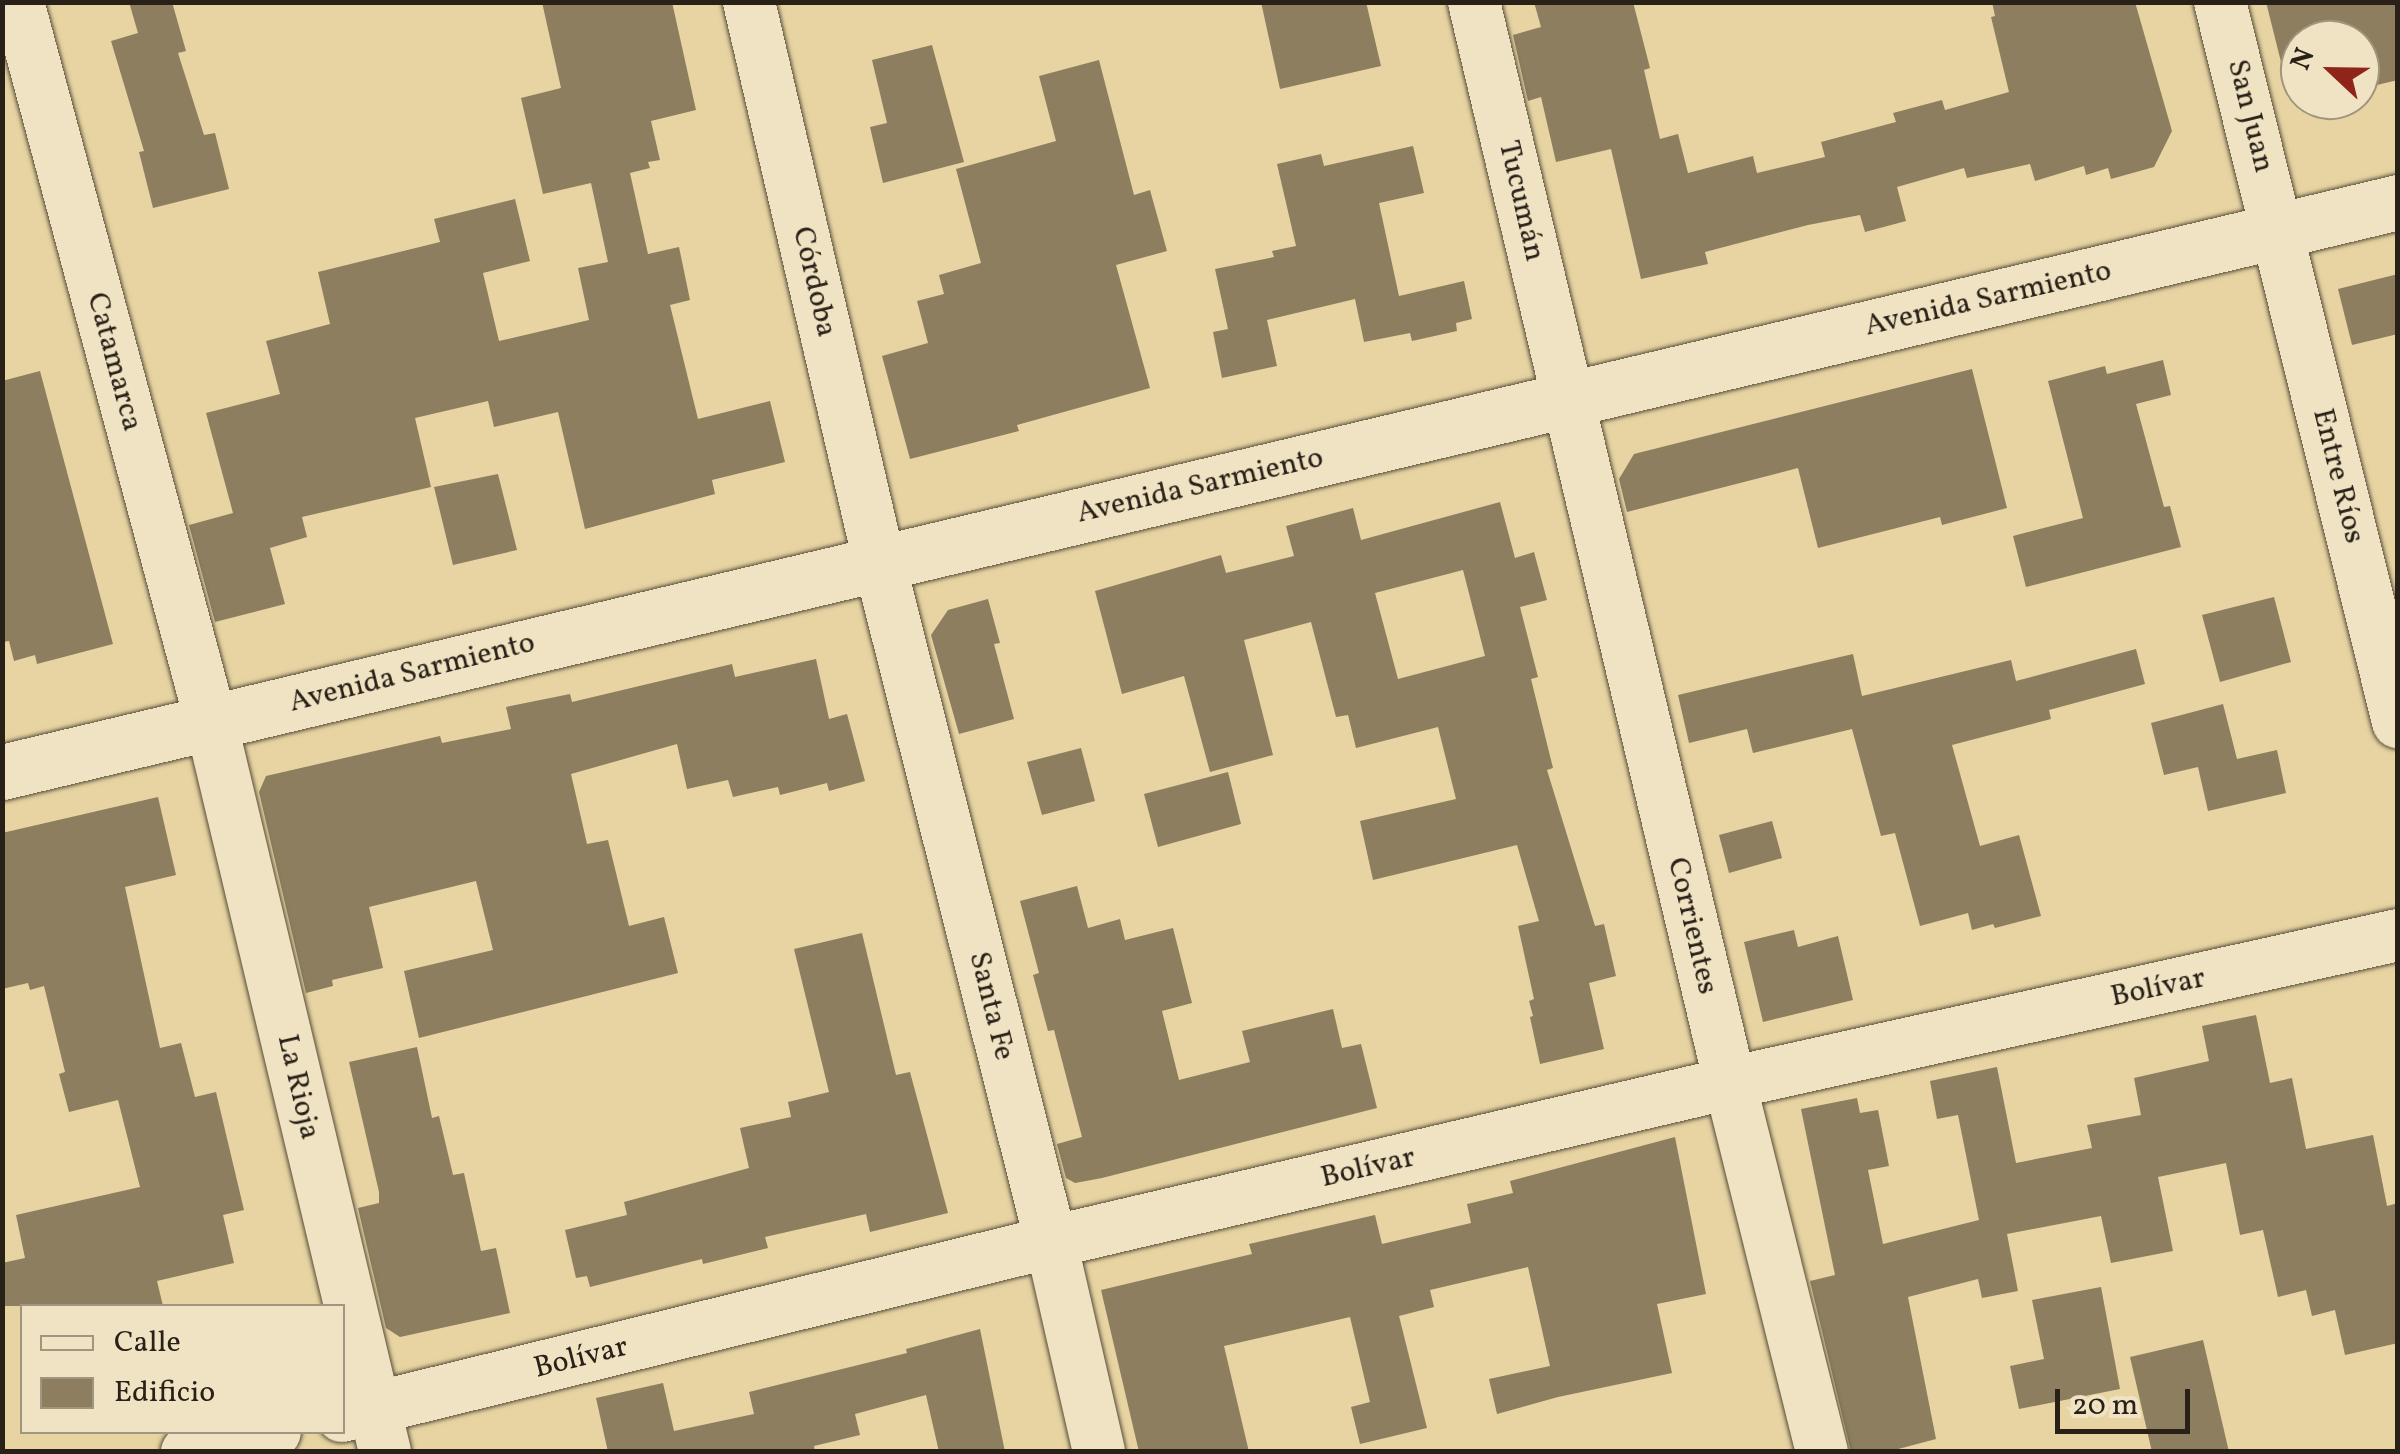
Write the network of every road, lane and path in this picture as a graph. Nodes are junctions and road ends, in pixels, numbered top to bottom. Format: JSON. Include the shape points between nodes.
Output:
{"nodes":[{"id":1,"x":18,"y":2,"type":"edge"},
{"id":2,"x":748,"y":2,"type":"edge"},
{"id":3,"x":1474,"y":2,"type":"edge"},
{"id":4,"x":2220,"y":2,"type":"edge"},
{"id":5,"x":2398,"y":202,"type":"edge"},
{"id":6,"x":2279,"y":230,"type":"junction"},
{"id":7,"x":1567,"y":400,"type":"junction"},
{"id":8,"x":878,"y":561,"type":"junction"},
{"id":9,"x":211,"y":722,"type":"junction"},
{"id":10,"x":2398,"y":722,"type":"edge"},
{"id":11,"x":2,"y":772,"type":"edge"},
{"id":12,"x":2398,"y":935,"type":"edge"},
{"id":13,"x":1730,"y":1083,"type":"junction"},
{"id":14,"x":1051,"y":1242,"type":"junction"},
{"id":15,"x":341,"y":1304,"type":"edge"},
{"id":16,"x":345,"y":1322,"type":"edge"},
{"id":17,"x":368,"y":1425,"type":"edge"},
{"id":18,"x":266,"y":1434,"type":"edge"},
{"id":19,"x":187,"y":1452,"type":"edge"},
{"id":20,"x":1099,"y":1452,"type":"edge"},
{"id":21,"x":1822,"y":1452,"type":"edge"}],
"edges":[{"from":1,"to":9,"type":"street","name":"Catamarca"},
{"from":2,"to":8,"type":"street","name":"Córdoba"},
{"from":3,"to":7,"type":"street","name":"Tucumán"},
{"from":4,"to":6,"type":"street","name":"San Juan"},
{"from":5,"to":6,"type":"main road","name":"Avenida Sarmiento"},
{"from":6,"to":7,"type":"main road","name":"Avenida Sarmiento"},
{"from":6,"to":10,"type":"street","name":"Entre Ríos"},
{"from":7,"to":8,"type":"main road","name":"Avenida Sarmiento"},
{"from":7,"to":13,"type":"street","name":"Corrientes"},
{"from":8,"to":9,"type":"main road","name":"Avenida Sarmiento"},
{"from":8,"to":14,"type":"street","name":"Santa Fe"},
{"from":9,"to":11,"type":"main road","name":"Avenida Sarmiento"},
{"from":9,"to":15,"type":"street","name":"La Rioja"},
{"from":12,"to":13,"type":"street","name":"Bolívar"},
{"from":13,"to":14,"type":"street","name":"Bolívar"},
{"from":13,"to":21,"type":"street","name":"Corrientes"},
{"from":14,"to":17,"type":"street","name":"Bolívar"},
{"from":14,"to":20,"type":"street","name":"Santa Fe"},
{"from":16,"to":17,"type":"street","name":"La Rioja"},
{"from":18,"to":19,"type":"street"}]}
